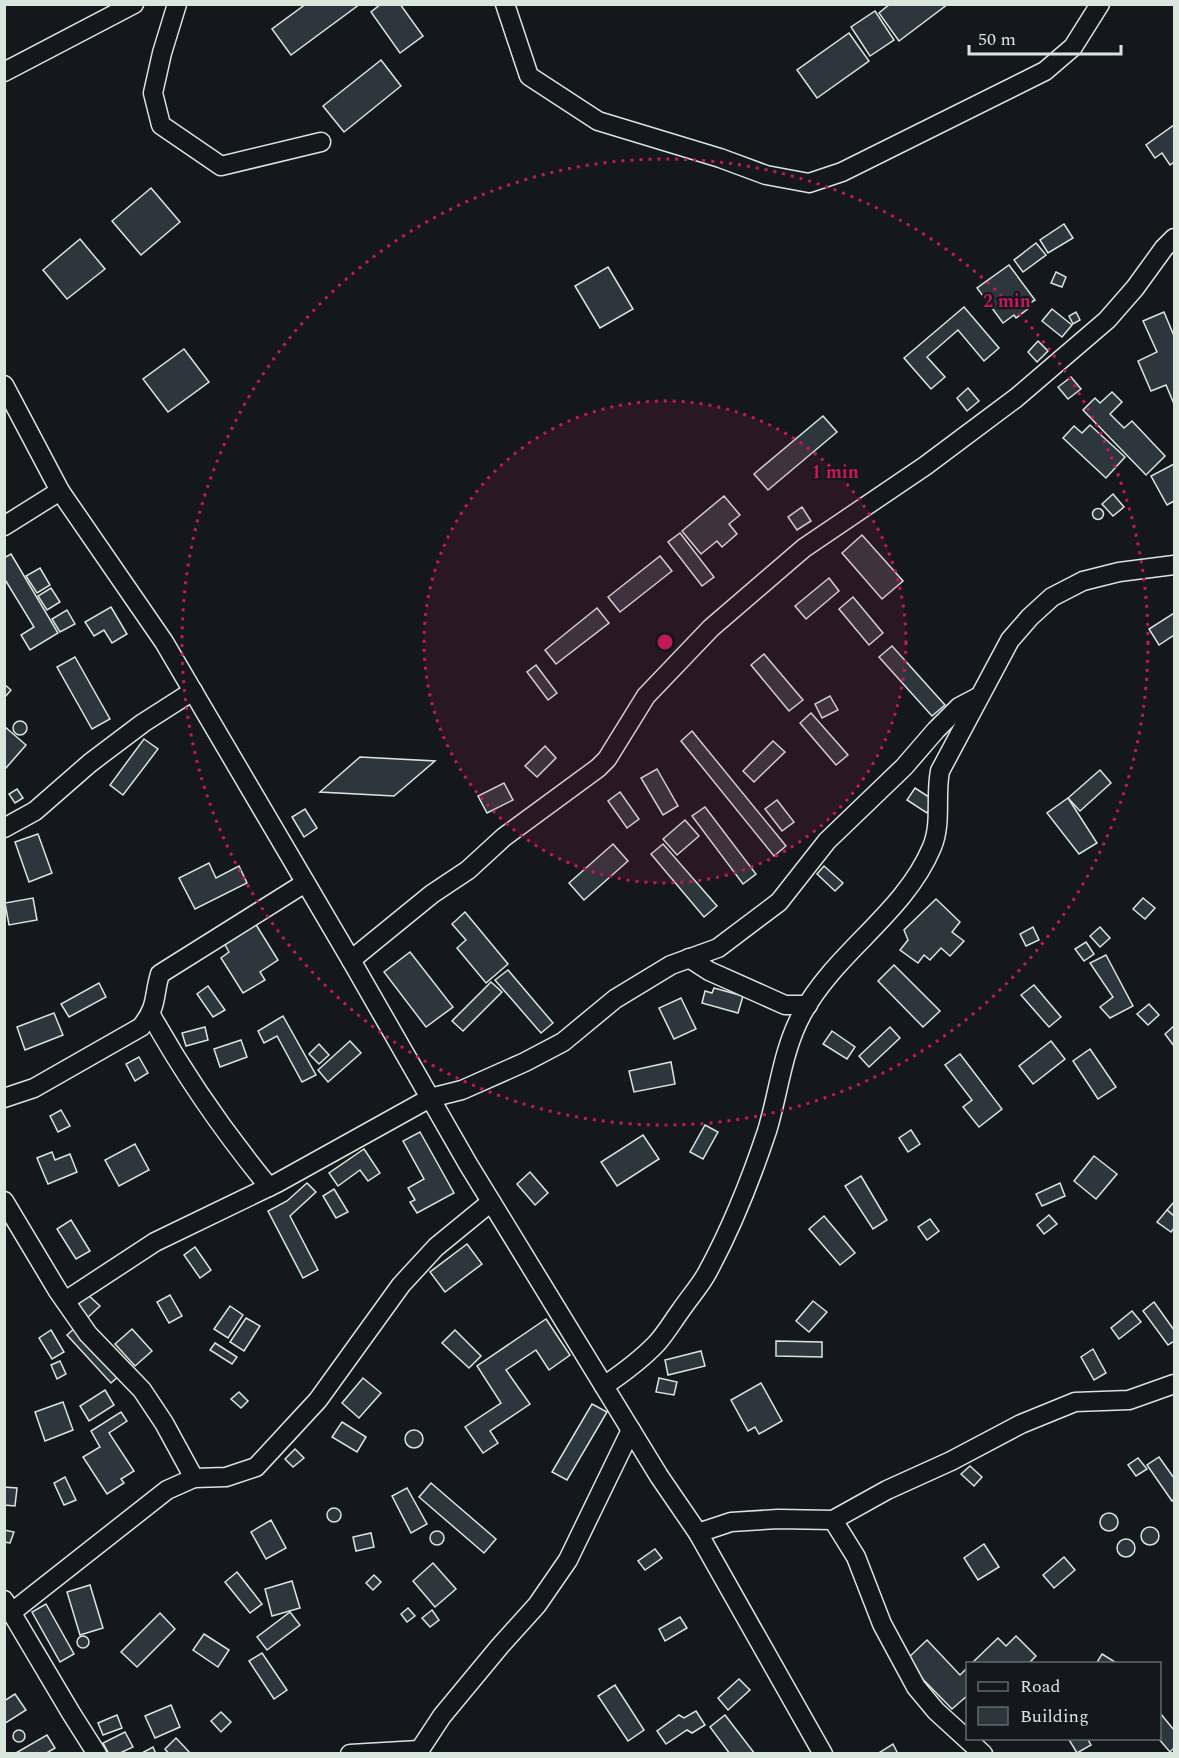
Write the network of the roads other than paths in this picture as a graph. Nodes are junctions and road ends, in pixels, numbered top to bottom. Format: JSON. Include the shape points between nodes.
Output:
{"nodes":[{"id":1,"x":134,"y":4,"type":"edge"},
{"id":2,"x":177,"y":4,"type":"edge"},
{"id":3,"x":505,"y":4,"type":"edge"},
{"id":4,"x":1100,"y":4,"type":"edge"},
{"id":5,"x":4,"y":72,"type":"edge"},
{"id":6,"x":321,"y":142,"type":"dead end"},
{"id":7,"x":1174,"y":238,"type":"edge"},
{"id":8,"x":4,"y":385,"type":"edge"},
{"id":9,"x":60,"y":491,"type":"junction"},
{"id":10,"x":4,"y":526,"type":"edge"},
{"id":11,"x":1174,"y":565,"type":"edge"},
{"id":12,"x":194,"y":691,"type":"junction"},
{"id":13,"x":978,"y":697,"type":"junction"},
{"id":14,"x":4,"y":828,"type":"edge"},
{"id":15,"x":305,"y":883,"type":"junction"},
{"id":16,"x":689,"y":958,"type":"junction"},
{"id":17,"x":351,"y":960,"type":"junction"},
{"id":18,"x":808,"y":1005,"type":"junction"},
{"id":19,"x":151,"y":1015,"type":"junction"},
{"id":20,"x":4,"y":1098,"type":"edge"},
{"id":21,"x":430,"y":1098,"type":"junction"},
{"id":22,"x":269,"y":1186,"type":"junction"},
{"id":23,"x":4,"y":1202,"type":"edge"},
{"id":24,"x":491,"y":1202,"type":"junction"},
{"id":25,"x":65,"y":1300,"type":"junction"},
{"id":26,"x":1174,"y":1384,"type":"edge"},
{"id":27,"x":604,"y":1386,"type":"junction"},
{"id":28,"x":632,"y":1430,"type":"junction"},
{"id":29,"x":194,"y":1478,"type":"junction"},
{"id":30,"x":833,"y":1520,"type":"junction"},
{"id":31,"x":698,"y":1533,"type":"junction"},
{"id":32,"x":8,"y":1606,"type":"edge"},
{"id":33,"x":966,"y":1739,"type":"edge"},
{"id":34,"x":967,"y":1740,"type":"edge"},
{"id":35,"x":418,"y":1752,"type":"edge"},
{"id":36,"x":97,"y":1754,"type":"edge"},
{"id":37,"x":350,"y":1754,"type":"edge"},
{"id":38,"x":823,"y":1754,"type":"edge"},
{"id":39,"x":983,"y":1754,"type":"edge"}],
"edges":[{"from":1,"to":5,"type":"street"},
{"from":2,"to":6,"type":"street","via":[[153,93],[161,125],[221,166]]},
{"from":3,"to":4,"type":"street","via":[[529,76],[598,121],[766,175],[809,183],[842,172],[1045,71],[1073,47]]},
{"from":7,"to":17,"type":"street","via":[[1107,321],[1016,398],[804,548],[711,628],[646,696],[598,768],[504,837],[468,870]]},
{"from":8,"to":9,"type":"street"},
{"from":9,"to":10,"type":"street"},
{"from":9,"to":12,"type":"street"},
{"from":11,"to":13,"type":"street","via":[[1083,581],[1052,597],[1010,640]]},
{"from":12,"to":14,"type":"street","via":[[90,763],[35,811]]},
{"from":12,"to":15,"type":"street"},
{"from":13,"to":16,"type":"street","via":[[959,707],[827,841],[779,902],[718,948]]},
{"from":13,"to":18,"type":"street","via":[[940,771],[933,845],[920,869],[886,916],[829,973]]},
{"from":15,"to":17,"type":"street"},
{"from":15,"to":19,"type":"street","via":[[160,974]]},
{"from":16,"to":18,"type":"street","via":[[785,1005]]},
{"from":16,"to":21,"type":"street","via":[[670,965],[615,999],[563,1042],[462,1090]]},
{"from":17,"to":21,"type":"street"},
{"from":18,"to":27,"type":"street","via":[[788,1045],[767,1130],[743,1196],[706,1274],[659,1342]]},
{"from":19,"to":20,"type":"street","via":[[141,1027],[34,1088]]},
{"from":19,"to":22,"type":"street","via":[[203,1101]]},
{"from":21,"to":22,"type":"street"},
{"from":21,"to":24,"type":"street"},
{"from":22,"to":25,"type":"street","via":[[155,1242]]},
{"from":23,"to":25,"type":"street"},
{"from":24,"to":27,"type":"street"},
{"from":24,"to":29,"type":"street","via":[[436,1247],[401,1285],[318,1400],[256,1467],[226,1477]]},
{"from":25,"to":29,"type":"street","via":[[88,1334],[142,1390]]},
{"from":26,"to":30,"type":"street","via":[[1129,1400],[1075,1402],[1021,1424]]},
{"from":27,"to":28,"type":"street"},
{"from":28,"to":31,"type":"street"},
{"from":28,"to":35,"type":"street","via":[[568,1560],[537,1605],[442,1716]]},
{"from":29,"to":32,"type":"street","via":[[167,1490]]},
{"from":30,"to":31,"type":"street","via":[[731,1522]]},
{"from":30,"to":33,"type":"street","via":[[856,1557],[882,1624],[916,1687]]},
{"from":31,"to":38,"type":"street"},
{"from":32,"to":36,"type":"street"},
{"from":34,"to":39,"type":"street"},
{"from":35,"to":37,"type":"street"}]}
